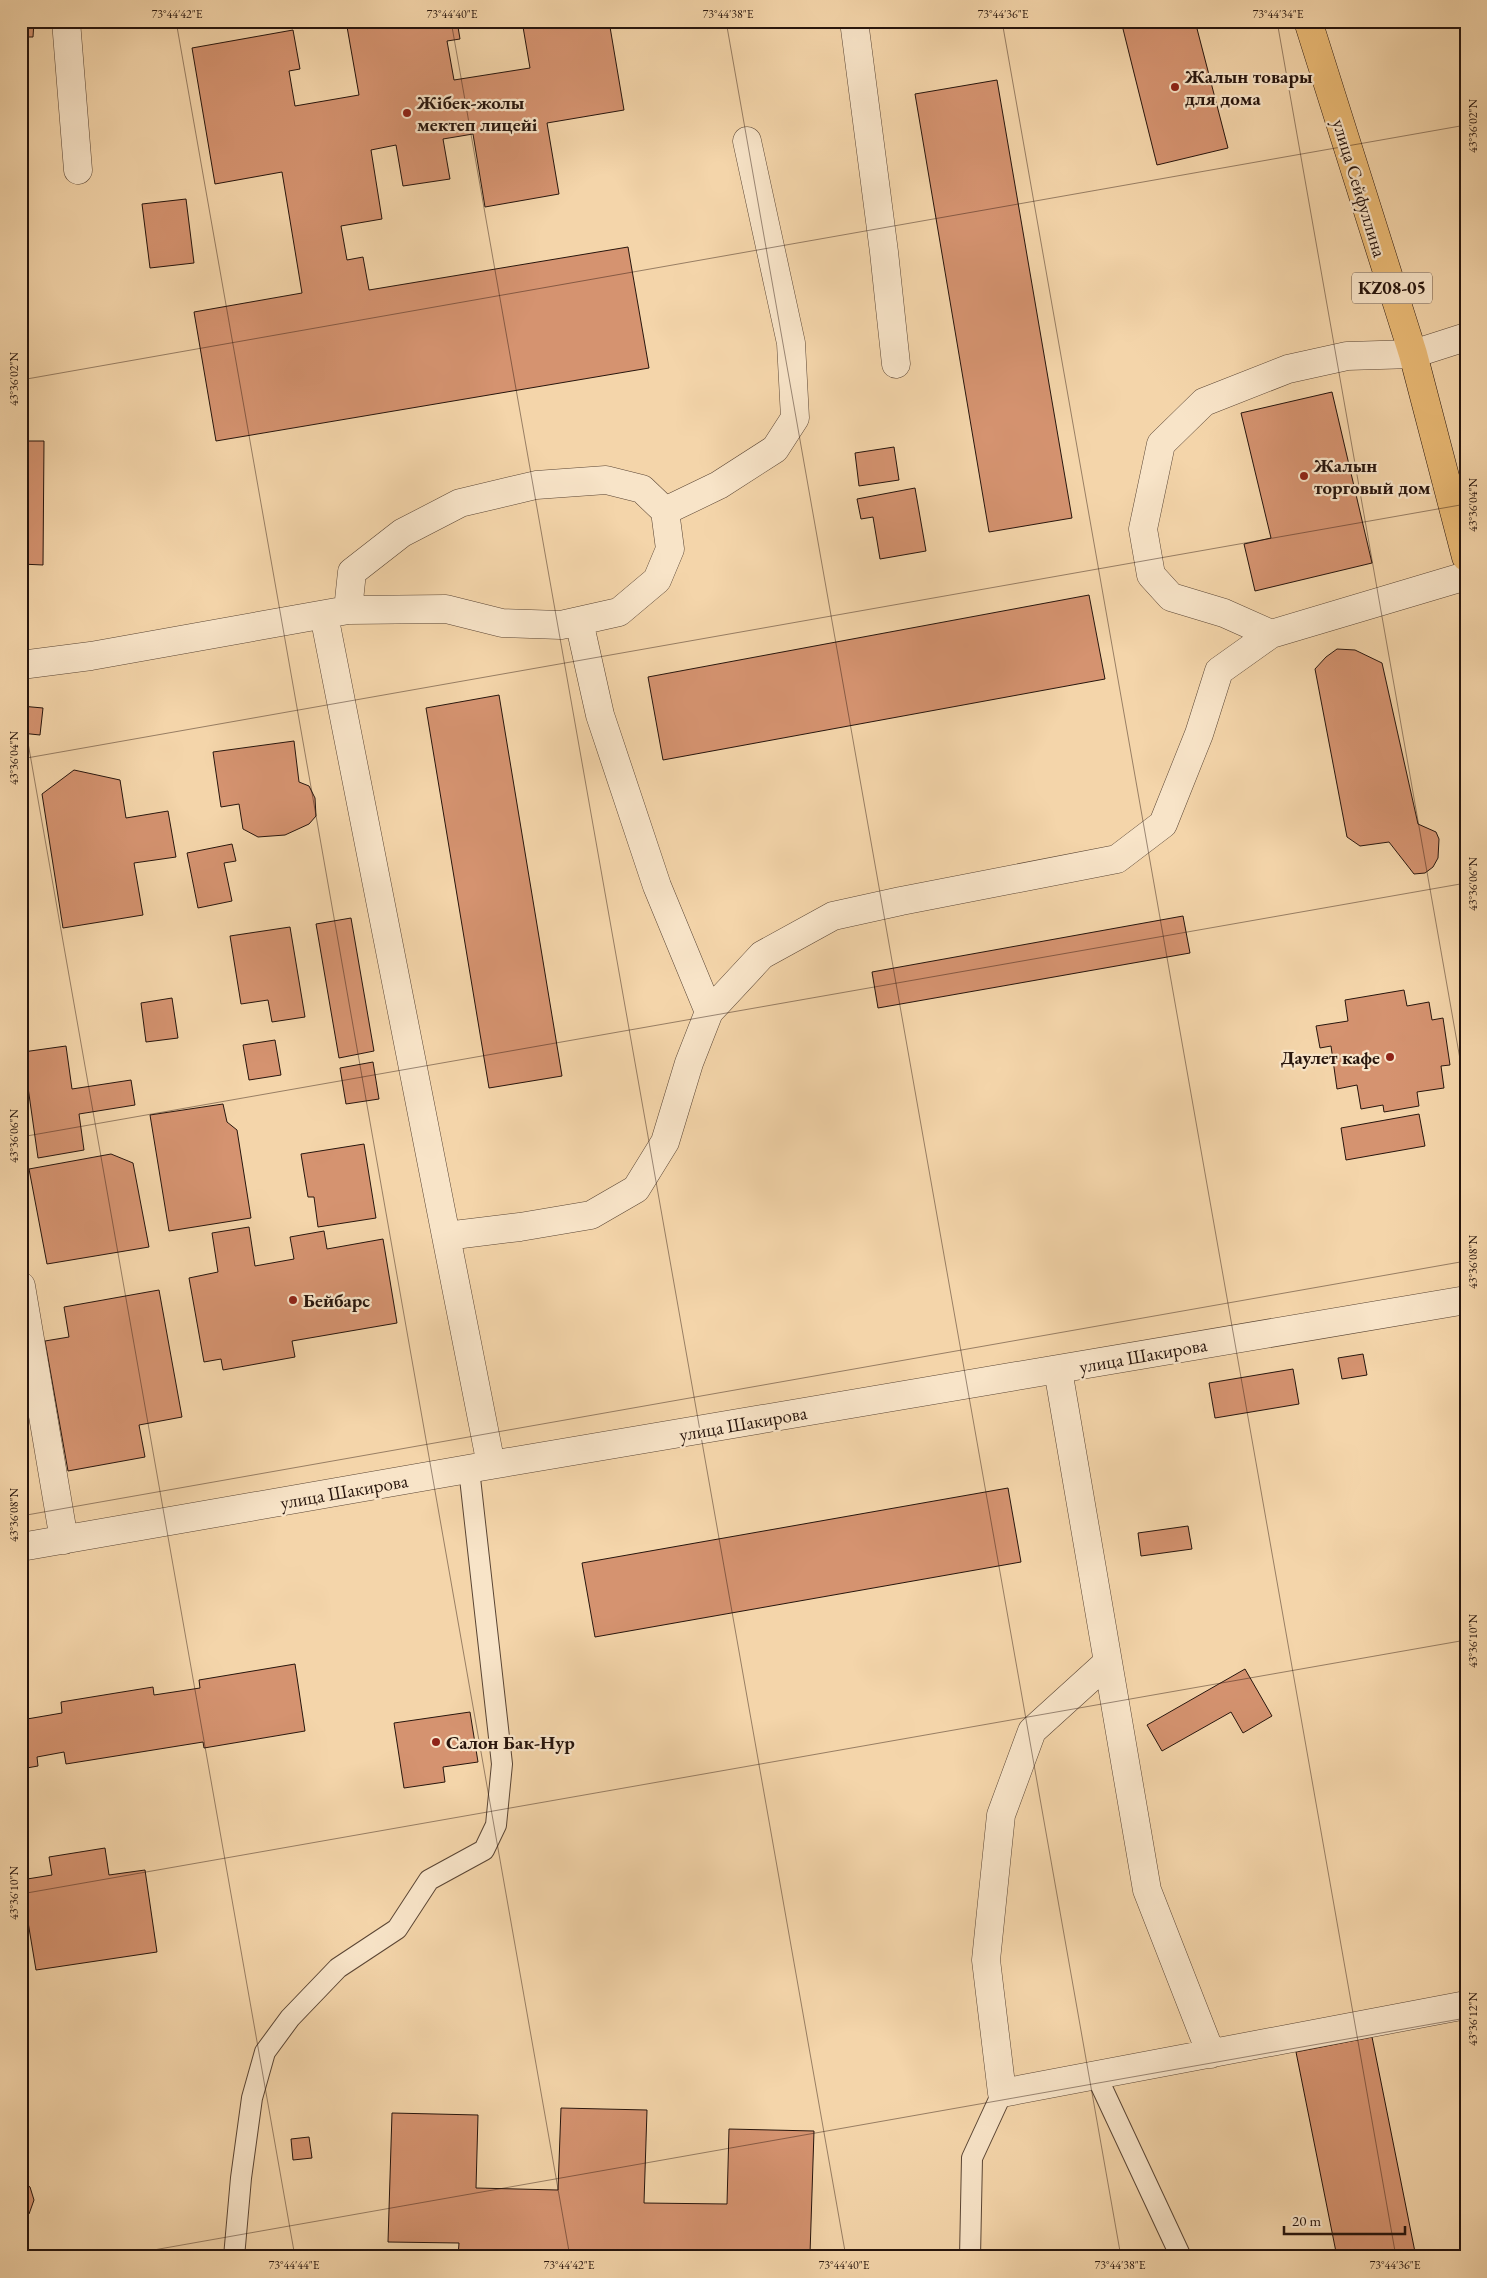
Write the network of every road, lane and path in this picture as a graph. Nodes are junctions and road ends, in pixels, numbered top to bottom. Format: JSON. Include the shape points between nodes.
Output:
{"nodes":[{"id":1,"x":66,"y":21,"type":"edge"},
{"id":2,"x":854,"y":21,"type":"edge"},
{"id":3,"x":1308,"y":21,"type":"edge"},
{"id":4,"x":747,"y":141,"type":"dead end"},
{"id":5,"x":78,"y":170,"type":"dead end"},
{"id":6,"x":1466,"y":337,"type":"edge"},
{"id":7,"x":1412,"y":354,"type":"junction"},
{"id":8,"x":896,"y":364,"type":"dead end"},
{"id":9,"x":665,"y":511,"type":"junction"},
{"id":10,"x":1466,"y":557,"type":"edge"},
{"id":11,"x":1466,"y":576,"type":"edge"},
{"id":12,"x":336,"y":612,"type":"junction"},
{"id":13,"x":579,"y":621,"type":"junction"},
{"id":14,"x":1271,"y":634,"type":"junction"},
{"id":15,"x":21,"y":665,"type":"edge"},
{"id":16,"x":710,"y":1012,"type":"junction"},
{"id":17,"x":446,"y":1236,"type":"junction"},
{"id":18,"x":21,"y":1286,"type":"edge"},
{"id":19,"x":1466,"y":1300,"type":"edge"},
{"id":20,"x":1058,"y":1370,"type":"junction"},
{"id":21,"x":480,"y":1467,"type":"junction"},
{"id":22,"x":64,"y":1540,"type":"junction"},
{"id":23,"x":21,"y":1547,"type":"edge"},
{"id":24,"x":1108,"y":1662,"type":"junction"},
{"id":25,"x":1466,"y":2005,"type":"edge"},
{"id":26,"x":1211,"y":2054,"type":"junction"},
{"id":27,"x":1096,"y":2075,"type":"junction"},
{"id":28,"x":1002,"y":2093,"type":"junction"},
{"id":29,"x":234,"y":2257,"type":"edge"},
{"id":30,"x":970,"y":2257,"type":"edge"},
{"id":31,"x":1181,"y":2257,"type":"edge"}],
"edges":[{"from":1,"to":5,"type":"street"},
{"from":2,"to":8,"type":"street"},
{"from":3,"to":7,"type":"main road","name":"улица Сейфуллина","number":"KZ08-05"},
{"from":4,"to":9,"type":"street","via":[[791,344],[795,418],[775,449],[719,485]]},
{"from":6,"to":7,"type":"street"},
{"from":7,"to":10,"type":"main road","name":"улица Сейфуллина","number":"KZ08-05"},
{"from":7,"to":14,"type":"street","via":[[1346,356],[1288,369],[1204,402],[1160,444],[1143,529],[1151,575],[1171,597],[1224,613]]},
{"from":9,"to":12,"type":"street","via":[[642,489],[606,480],[536,485],[460,503],[402,533],[352,572]]},
{"from":9,"to":13,"type":"street","via":[[670,549],[657,580],[619,612]]},
{"from":11,"to":14,"type":"street"},
{"from":12,"to":13,"type":"street","via":[[446,609],[502,623],[562,625]]},
{"from":12,"to":15,"type":"street","via":[[91,656]]},
{"from":12,"to":17,"type":"street"},
{"from":13,"to":16,"type":"street","via":[[603,724],[657,886]]},
{"from":14,"to":16,"type":"street","via":[[1219,671],[1199,734],[1163,824],[1117,859],[833,916],[762,955]]},
{"from":16,"to":17,"type":"street","via":[[689,1063],[664,1142],[636,1189],[591,1215],[520,1228]]},
{"from":17,"to":21,"type":"street"},
{"from":18,"to":22,"type":"street"},
{"from":19,"to":20,"type":"street","name":"улица Шакирова"},
{"from":20,"to":21,"type":"street","name":"улица Шакирова"},
{"from":20,"to":24,"type":"street"},
{"from":21,"to":22,"type":"street","name":"улица Шакирова"},
{"from":21,"to":29,"type":"lane","via":[[502,1764],[496,1825],[484,1850],[429,1880],[397,1929],[338,1968],[290,2018],[265,2052],[252,2098],[240,2178]]},
{"from":22,"to":23,"type":"street","name":"улица Шакирова"},
{"from":24,"to":26,"type":"street","via":[[1147,1890]]},
{"from":24,"to":28,"type":"street","via":[[1032,1731],[1001,1815],[986,1960]]},
{"from":25,"to":26,"type":"street"},
{"from":26,"to":27,"type":"street"},
{"from":27,"to":28,"type":"street"},
{"from":27,"to":31,"type":"lane"},
{"from":28,"to":30,"type":"lane","via":[[972,2158]]}]}
